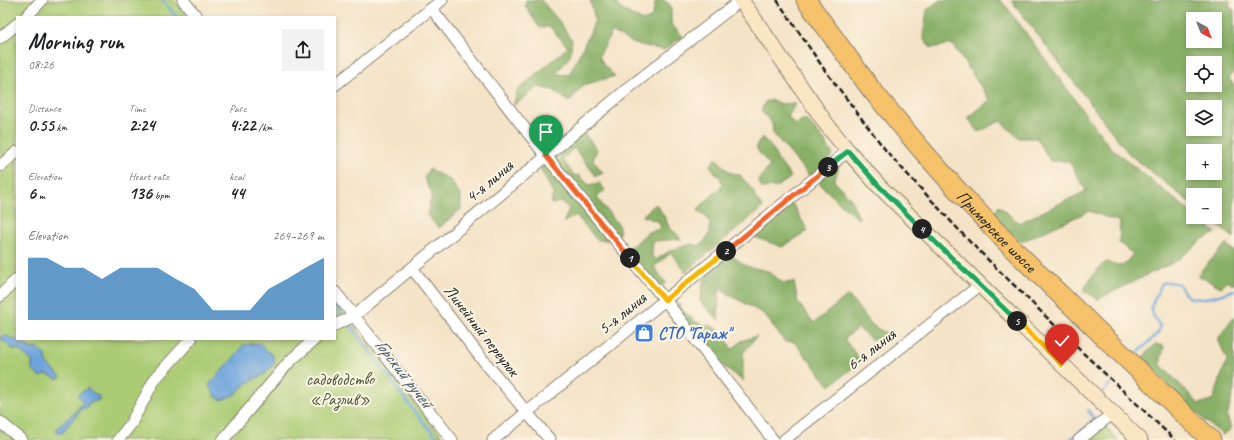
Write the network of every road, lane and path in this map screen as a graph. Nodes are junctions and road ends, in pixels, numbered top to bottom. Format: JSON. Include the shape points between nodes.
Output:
{"nodes":[{"id":1,"x":42,"y":0,"type":"edge"},
{"id":2,"x":183,"y":0,"type":"edge"},
{"id":3,"x":442,"y":0,"type":"edge"},
{"id":4,"x":741,"y":0,"type":"edge"},
{"id":5,"x":795,"y":0,"type":"edge"},
{"id":6,"x":806,"y":0,"type":"edge"},
{"id":7,"x":432,"y":9,"type":"junction"},
{"id":8,"x":27,"y":16,"type":"edge"},
{"id":9,"x":196,"y":16,"type":"edge"},
{"id":10,"x":16,"y":25,"type":"edge"},
{"id":11,"x":0,"y":38,"type":"edge"},
{"id":12,"x":336,"y":84,"type":"edge"},
{"id":13,"x":848,"y":151,"type":"junction"},
{"id":14,"x":16,"y":153,"type":"edge"},
{"id":15,"x":546,"y":156,"type":"junction"},
{"id":16,"x":0,"y":166,"type":"edge"},
{"id":17,"x":412,"y":268,"type":"junction"},
{"id":18,"x":16,"y":280,"type":"edge"},
{"id":19,"x":980,"y":286,"type":"junction"},
{"id":20,"x":336,"y":293,"type":"edge"},
{"id":21,"x":0,"y":296,"type":"edge"},
{"id":22,"x":665,"y":300,"type":"junction"},
{"id":23,"x":354,"y":316,"type":"junction"},
{"id":24,"x":336,"y":324,"type":"edge"},
{"id":25,"x":190,"y":340,"type":"edge"},
{"id":26,"x":314,"y":340,"type":"edge"},
{"id":27,"x":527,"y":412,"type":"junction"},
{"id":28,"x":1112,"y":414,"type":"junction"},
{"id":29,"x":0,"y":422,"type":"edge"},
{"id":30,"x":22,"y":440,"type":"edge"},
{"id":31,"x":118,"y":440,"type":"edge"},
{"id":32,"x":223,"y":440,"type":"edge"},
{"id":33,"x":452,"y":440,"type":"edge"},
{"id":34,"x":493,"y":440,"type":"edge"},
{"id":35,"x":550,"y":440,"type":"edge"},
{"id":36,"x":773,"y":440,"type":"edge"},
{"id":37,"x":784,"y":440,"type":"edge"},
{"id":38,"x":1079,"y":440,"type":"edge"},
{"id":39,"x":1140,"y":440,"type":"edge"},
{"id":40,"x":1197,"y":440,"type":"edge"},
{"id":41,"x":1211,"y":440,"type":"edge"}],
"edges":[{"from":1,"to":8,"type":"street"},
{"from":2,"to":9,"type":"street"},
{"from":3,"to":7,"type":"street"},
{"from":4,"to":13,"type":"street","via":[[827,125]]},
{"from":4,"to":15,"type":"street","name":"4-я линия"},
{"from":5,"to":40,"type":"highway","name":"Приморское шоссе","via":[[865,95],[952,198],[1012,261]]},
{"from":6,"to":41,"type":"highway","name":"Приморское шоссе","via":[[872,89],[964,197],[1013,249]]},
{"from":7,"to":12,"type":"street"},
{"from":7,"to":15,"type":"street"},
{"from":10,"to":11,"type":"street"},
{"from":13,"to":19,"type":"street","via":[[879,186]]},
{"from":13,"to":22,"type":"street","name":"5-я линия"},
{"from":14,"to":16,"type":"street"},
{"from":15,"to":17,"type":"street","name":"4-я линия"},
{"from":15,"to":22,"type":"street"},
{"from":17,"to":23,"type":"street","name":"4-я линия"},
{"from":17,"to":27,"type":"street","name":"Линейный переулок","via":[[478,354]]},
{"from":18,"to":21,"type":"street"},
{"from":19,"to":28,"type":"street"},
{"from":19,"to":37,"type":"street","name":"6-я линия"},
{"from":20,"to":23,"type":"street"},
{"from":22,"to":27,"type":"street","name":"5-я линия"},
{"from":22,"to":36,"type":"street"},
{"from":23,"to":24,"type":"street","name":"4-я линия"},
{"from":23,"to":33,"type":"street"},
{"from":25,"to":31,"type":"street","via":[[155,379],[130,425]]},
{"from":26,"to":32,"type":"street","via":[[290,360]]},
{"from":27,"to":34,"type":"street","name":"5-я линия"},
{"from":27,"to":35,"type":"street","name":"Линейный переулок"},
{"from":28,"to":38,"type":"street"},
{"from":28,"to":39,"type":"street"},
{"from":29,"to":30,"type":"street"}]}
